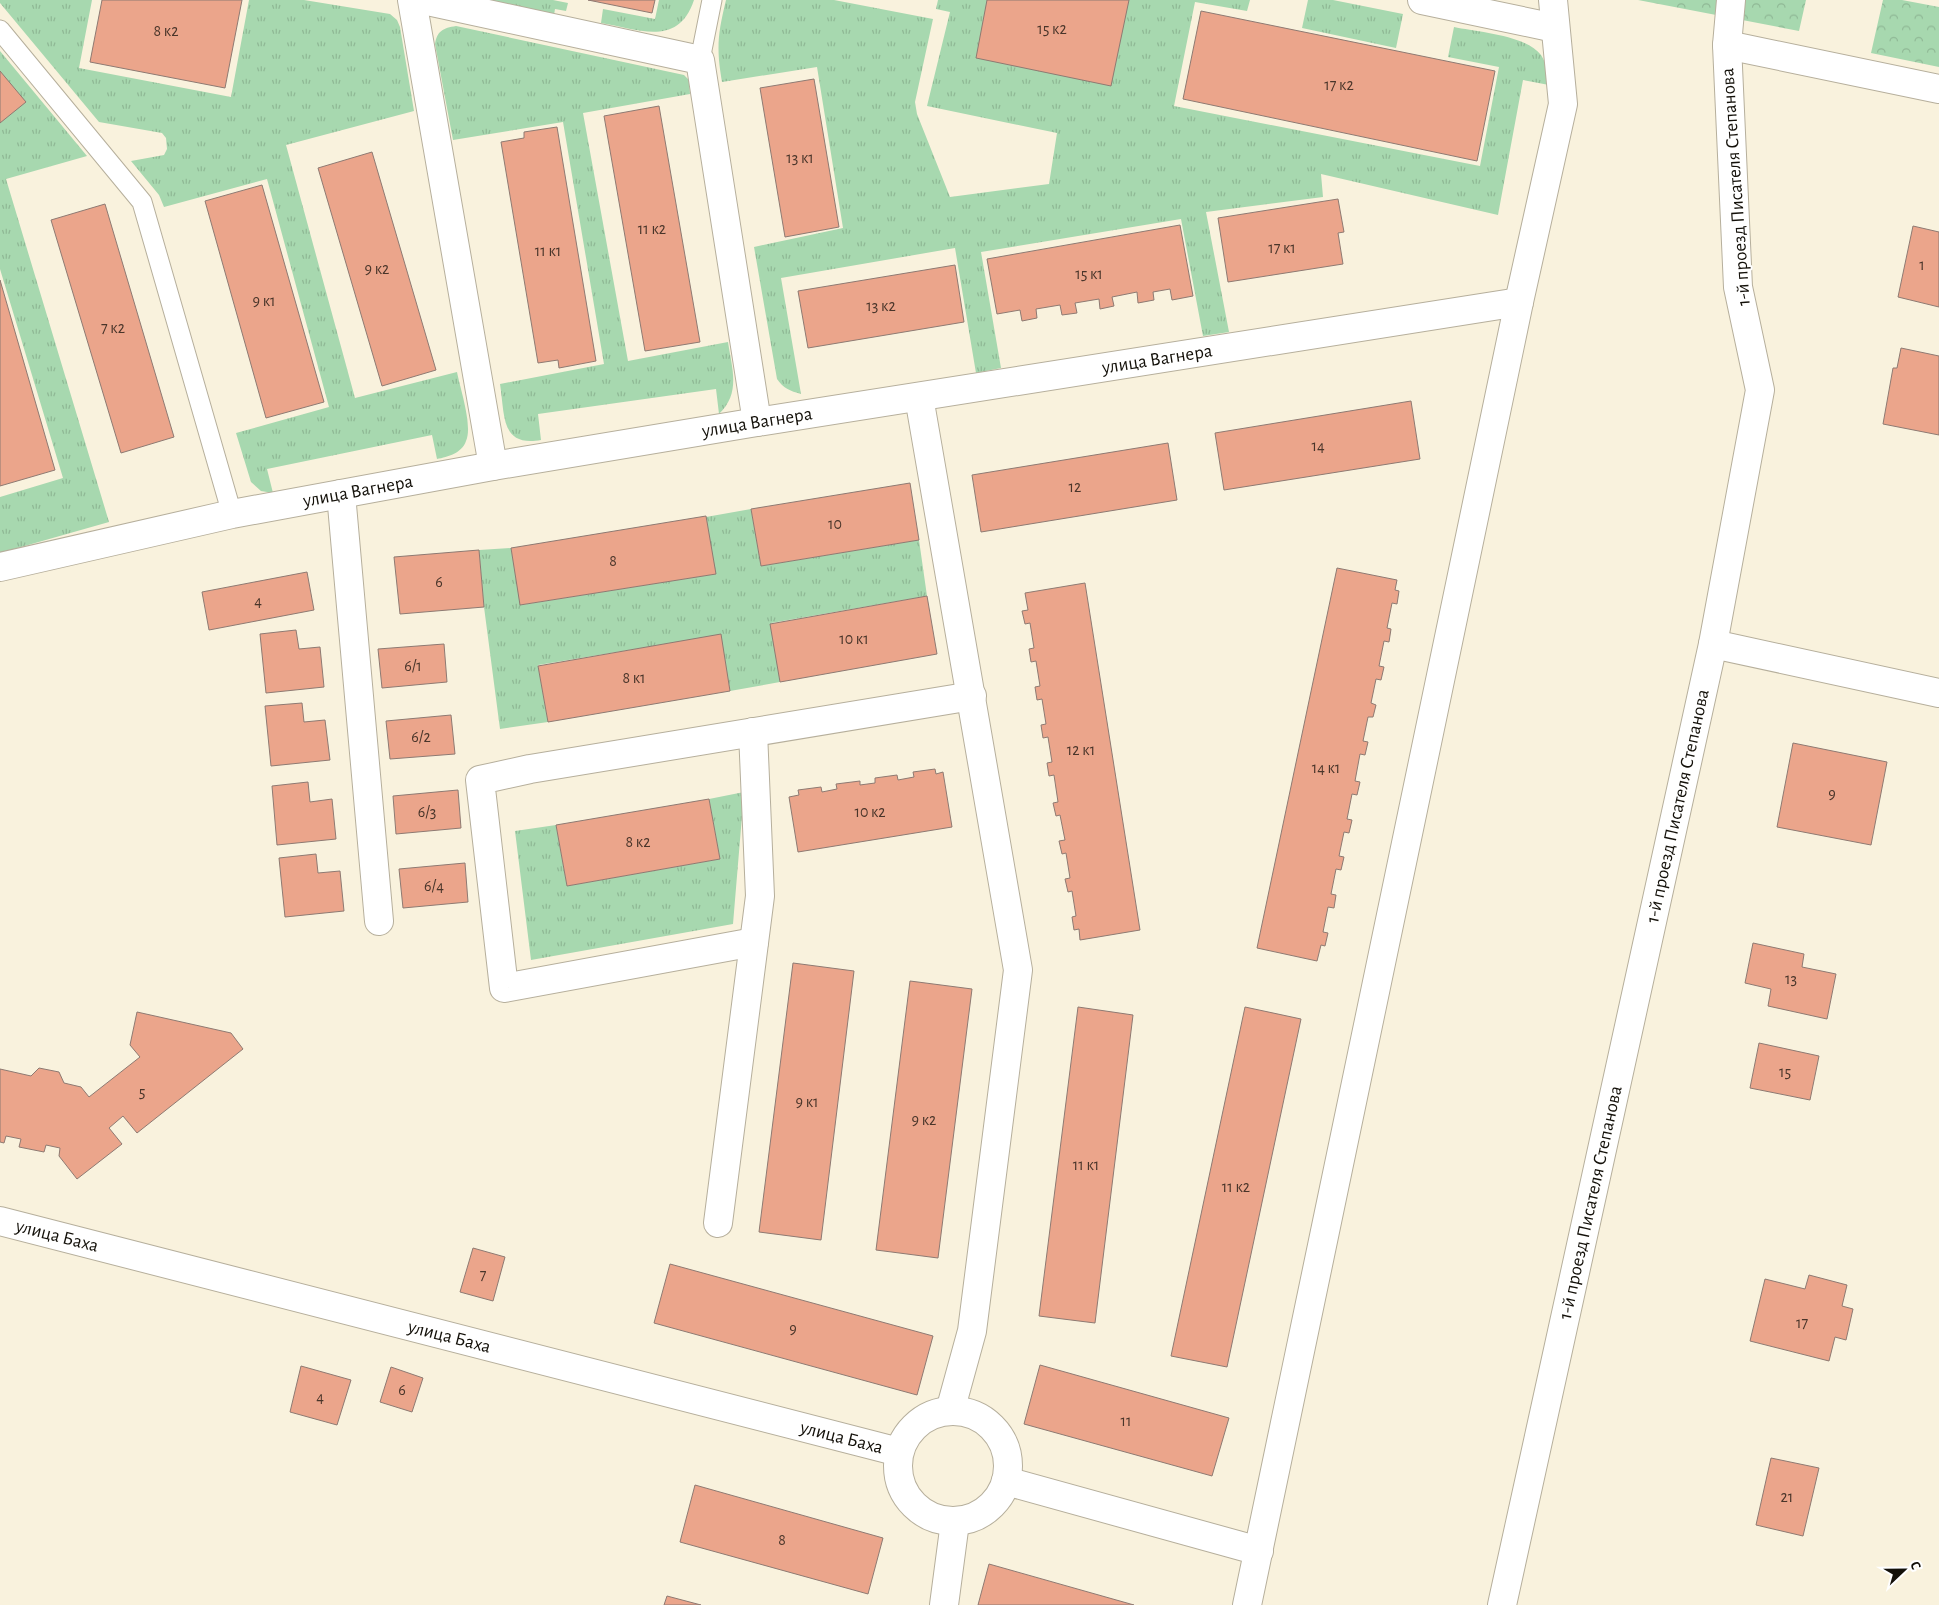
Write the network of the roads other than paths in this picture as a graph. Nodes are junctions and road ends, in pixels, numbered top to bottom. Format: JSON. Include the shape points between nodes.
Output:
{"nodes":[{"id":1,"x":412,"y":0,"type":"edge"},
{"id":2,"x":423,"y":0,"type":"edge"},
{"id":3,"x":712,"y":0,"type":"edge"},
{"id":4,"x":1422,"y":0,"type":"edge"},
{"id":5,"x":1553,"y":0,"type":"edge"},
{"id":6,"x":1731,"y":0,"type":"edge"},
{"id":7,"x":1555,"y":28,"type":"junction"},
{"id":8,"x":0,"y":30,"type":"edge"},
{"id":9,"x":1727,"y":45,"type":"junction"},
{"id":10,"x":700,"y":60,"type":"junction"},
{"id":11,"x":1939,"y":88,"type":"edge"},
{"id":12,"x":1520,"y":302,"type":"junction"},
{"id":13,"x":919,"y":397,"type":"junction"},
{"id":14,"x":757,"y":422,"type":"junction"},
{"id":15,"x":492,"y":466,"type":"junction"},
{"id":16,"x":341,"y":494,"type":"junction"},
{"id":17,"x":232,"y":514,"type":"junction"},
{"id":18,"x":0,"y":567,"type":"edge"},
{"id":19,"x":1713,"y":644,"type":"junction"},
{"id":20,"x":1939,"y":693,"type":"edge"},
{"id":21,"x":972,"y":696,"type":"junction"},
{"id":22,"x":753,"y":732,"type":"junction"},
{"id":23,"x":379,"y":920,"type":"dead end"},
{"id":24,"x":754,"y":942,"type":"junction"},
{"id":25,"x":0,"y":1221,"type":"edge"},
{"id":26,"x":718,"y":1223,"type":"dead end"},
{"id":27,"x":950,"y":1411,"type":"junction"},
{"id":28,"x":899,"y":1452,"type":"junction"},
{"id":29,"x":1006,"y":1481,"type":"junction"},
{"id":30,"x":955,"y":1522,"type":"junction"},
{"id":31,"x":1259,"y":1551,"type":"junction"},
{"id":32,"x":944,"y":1605,"type":"edge"},
{"id":33,"x":1247,"y":1605,"type":"edge"},
{"id":34,"x":1502,"y":1605,"type":"edge"}],
"edges":[{"from":1,"to":15,"type":"street"},
{"from":2,"to":10,"type":"street"},
{"from":3,"to":10,"type":"lane"},
{"from":4,"to":7,"type":"street"},
{"from":5,"to":7,"type":"street"},
{"from":6,"to":9,"type":"street","name":"1-й проезд Писателя Степанова"},
{"from":7,"to":12,"type":"street","via":[[1563,104]]},
{"from":8,"to":17,"type":"lane","via":[[142,202]]},
{"from":9,"to":11,"type":"street"},
{"from":9,"to":19,"type":"street","name":"1-й проезд Писателя Степанова","via":[[1738,287],[1760,390]]},
{"from":10,"to":14,"type":"street"},
{"from":12,"to":13,"type":"street","name":"улица Вагнера"},
{"from":12,"to":31,"type":"street"},
{"from":13,"to":14,"type":"street","name":"улица Вагнера"},
{"from":13,"to":21,"type":"street"},
{"from":14,"to":15,"type":"street","name":"улица Вагнера"},
{"from":15,"to":16,"type":"street","name":"улица Вагнера"},
{"from":16,"to":17,"type":"street","name":"улица Вагнера"},
{"from":16,"to":23,"type":"street"},
{"from":17,"to":18,"type":"street","name":"улица Вагнера"},
{"from":19,"to":20,"type":"street"},
{"from":19,"to":34,"type":"street","name":"1-й проезд Писателя Степанова"},
{"from":21,"to":22,"type":"street"},
{"from":21,"to":27,"type":"street","via":[[1018,970],[972,1331]]},
{"from":22,"to":24,"type":"street","via":[[760,896]]},
{"from":22,"to":24,"type":"street","via":[[480,780],[504,988]]},
{"from":24,"to":26,"type":"street"},
{"from":25,"to":28,"type":"street","name":"улица Баха"},
{"from":27,"to":28,"type":"street","name":"улица Баха","via":[[918,1423],[906,1436]]},
{"from":27,"to":29,"type":"street","name":"улица Баха","via":[[967,1413],[983,1420],[996,1432],[1008,1464]]},
{"from":28,"to":30,"type":"street","name":"улица Баха","via":[[901,1486],[910,1501],[923,1513],[938,1520]]},
{"from":29,"to":30,"type":"street","name":"улица Баха","via":[[999,1497],[987,1510]]},
{"from":29,"to":31,"type":"street"},
{"from":30,"to":32,"type":"street"},
{"from":31,"to":33,"type":"street"}]}
